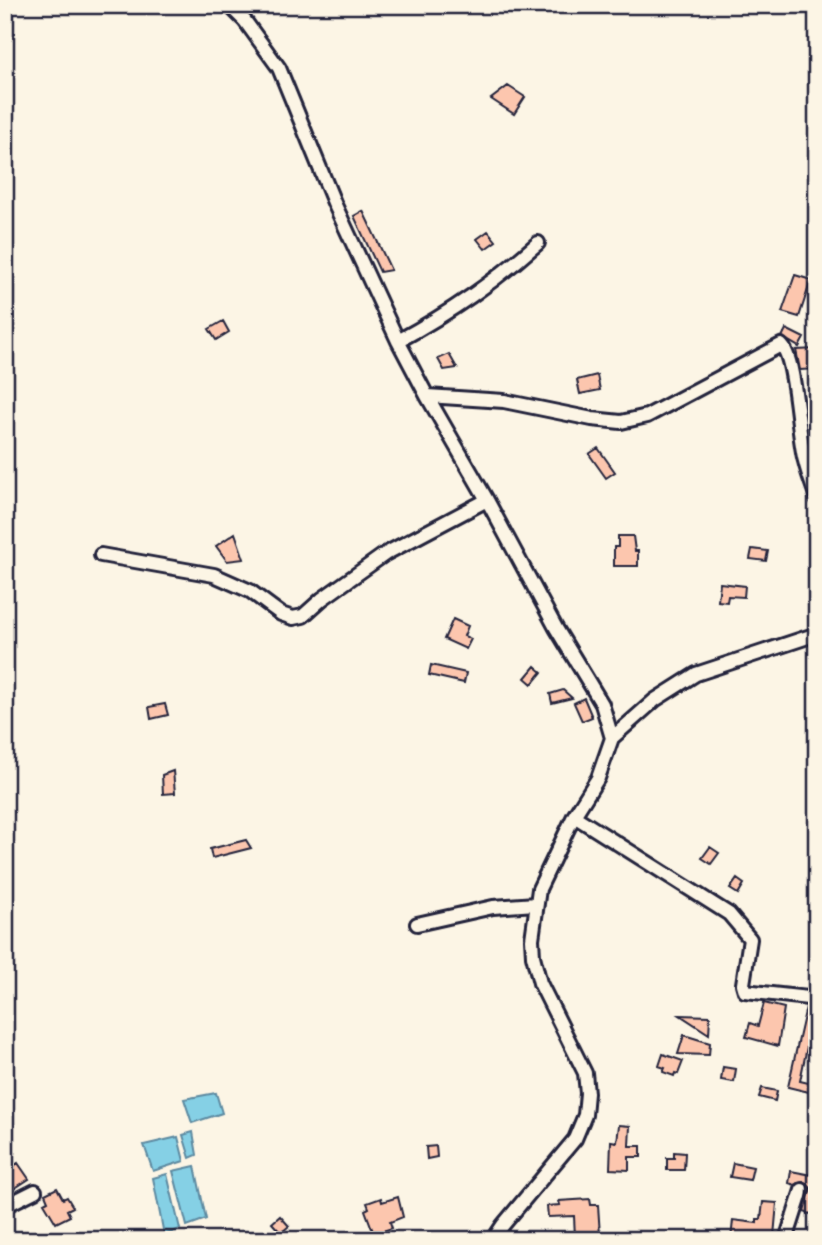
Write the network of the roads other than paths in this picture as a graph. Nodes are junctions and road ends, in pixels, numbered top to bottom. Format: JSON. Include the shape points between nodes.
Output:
{"nodes":[{"id":1,"x":229,"y":5,"type":"edge"},
{"id":2,"x":538,"y":243,"type":"dead end"},
{"id":3,"x":398,"y":341,"type":"junction"},
{"id":4,"x":426,"y":397,"type":"junction"},
{"id":5,"x":817,"y":498,"type":"edge"},
{"id":6,"x":487,"y":500,"type":"junction"},
{"id":7,"x":101,"y":555,"type":"dead end"},
{"id":8,"x":817,"y":635,"type":"edge"},
{"id":9,"x":612,"y":738,"type":"junction"},
{"id":10,"x":574,"y":816,"type":"junction"},
{"id":11,"x":536,"y":904,"type":"junction"},
{"id":12,"x":417,"y":924,"type":"dead end"},
{"id":13,"x":817,"y":999,"type":"edge"},
{"id":14,"x":35,"y":1191,"type":"dead end"},
{"id":15,"x":802,"y":1191,"type":"dead end"},
{"id":16,"x":5,"y":1206,"type":"edge"},
{"id":17,"x":493,"y":1240,"type":"edge"},
{"id":18,"x":786,"y":1240,"type":"edge"}],
"edges":[{"from":1,"to":3,"type":"street","via":[[279,68]]},
{"from":2,"to":3,"type":"street","via":[[495,281]]},
{"from":3,"to":4,"type":"street"},
{"from":4,"to":5,"type":"street","via":[[504,401],[621,422],[646,416],[781,345],[791,371],[804,460]]},
{"from":4,"to":6,"type":"street"},
{"from":6,"to":7,"type":"street","via":[[385,554],[303,616],[292,618],[214,575]]},
{"from":6,"to":9,"type":"street","via":[[602,704]]},
{"from":8,"to":9,"type":"street","via":[[696,674],[655,700]]},
{"from":9,"to":10,"type":"street","via":[[598,778]]},
{"from":10,"to":11,"type":"street","via":[[542,881]]},
{"from":10,"to":13,"type":"street","via":[[729,914],[749,934],[746,991]]},
{"from":11,"to":12,"type":"street","via":[[493,907]]},
{"from":11,"to":17,"type":"street","via":[[533,956],[540,983],[585,1073],[585,1115],[575,1139]]},
{"from":14,"to":16,"type":"street"},
{"from":15,"to":18,"type":"street"}]}
